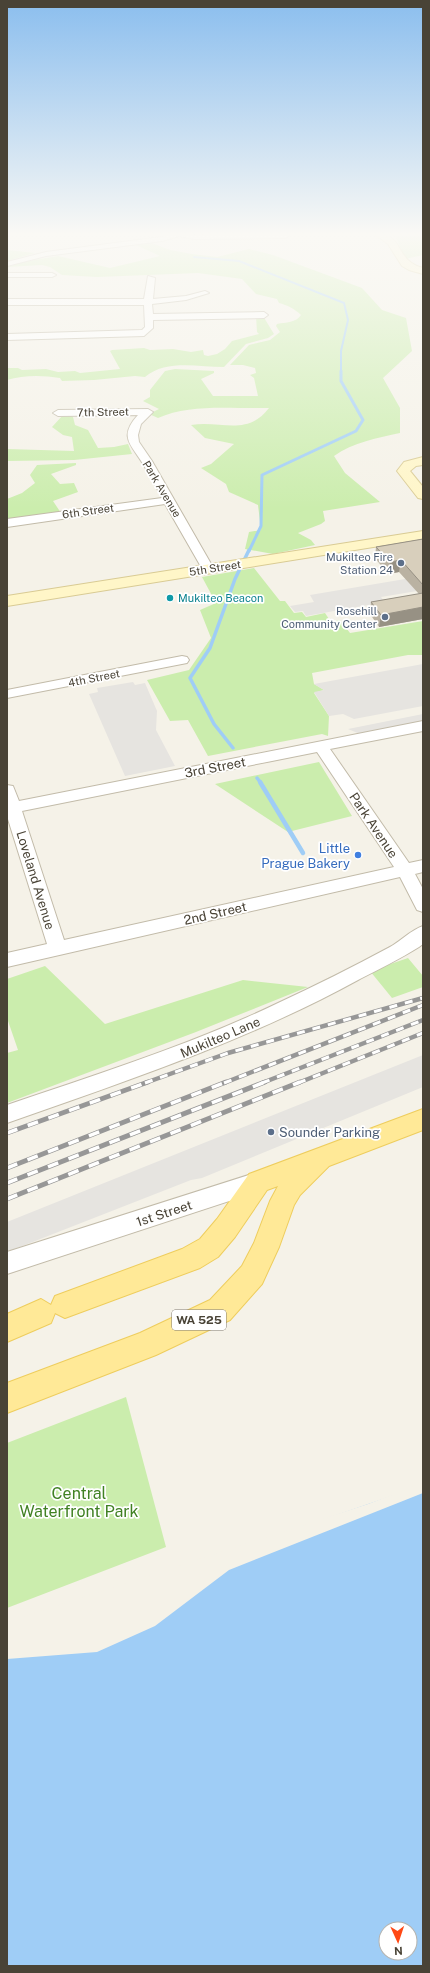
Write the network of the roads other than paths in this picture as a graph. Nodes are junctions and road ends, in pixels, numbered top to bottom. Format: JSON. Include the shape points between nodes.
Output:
{"nodes":[{"id":1,"x":149,"y":325,"type":"edge"},
{"id":2,"x":7,"y":337,"type":"edge"},
{"id":3,"x":148,"y":412,"type":"joint"},
{"id":4,"x":58,"y":413,"type":"dead end"},
{"id":5,"x":423,"y":461,"type":"edge"},
{"id":6,"x":423,"y":496,"type":"edge"},
{"id":7,"x":169,"y":500,"type":"junction"},
{"id":8,"x":7,"y":523,"type":"edge"},
{"id":9,"x":423,"y":535,"type":"edge"},
{"id":10,"x":208,"y":569,"type":"junction"},
{"id":11,"x":7,"y":601,"type":"edge"},
{"id":12,"x":182,"y":660,"type":"dead end"},
{"id":13,"x":7,"y":694,"type":"edge"},
{"id":14,"x":423,"y":726,"type":"edge"},
{"id":15,"x":321,"y":747,"type":"junction"},
{"id":16,"x":7,"y":790,"type":"edge"},
{"id":17,"x":10,"y":809,"type":"edge"},
{"id":18,"x":423,"y":866,"type":"edge"},
{"id":19,"x":405,"y":870,"type":"junction"},
{"id":20,"x":423,"y":906,"type":"edge"},
{"id":21,"x":423,"y":934,"type":"edge"},
{"id":22,"x":57,"y":948,"type":"junction"},
{"id":23,"x":7,"y":960,"type":"edge"},
{"id":24,"x":7,"y":1114,"type":"edge"},
{"id":25,"x":423,"y":1119,"type":"edge"},
{"id":26,"x":320,"y":1159,"type":"junction"},
{"id":27,"x":258,"y":1182,"type":"junction"},
{"id":28,"x":7,"y":1263,"type":"edge"},
{"id":29,"x":7,"y":1328,"type":"edge"},
{"id":30,"x":7,"y":1398,"type":"edge"}],
"edges":[{"from":1,"to":2,"type":"street","via":[[144,333]]},
{"from":3,"to":4,"type":"street","name":"7th Street"},
{"from":3,"to":7,"type":"street","name":"Park Avenue","via":[[136,423],[132,437],[137,450],[147,461]]},
{"from":5,"to":6,"type":"main road","via":[[409,464],[403,471]]},
{"from":7,"to":8,"type":"street","name":"6th Street"},
{"from":7,"to":10,"type":"street","name":"Park Avenue"},
{"from":9,"to":10,"type":"main road","name":"5th Street"},
{"from":10,"to":11,"type":"main road","name":"5th Street"},
{"from":12,"to":13,"type":"street","name":"4th Street"},
{"from":14,"to":15,"type":"street","name":"3rd Street"},
{"from":15,"to":17,"type":"street","name":"3rd Street"},
{"from":15,"to":19,"type":"street","name":"Park Avenue"},
{"from":16,"to":17,"type":"street","name":"Loveland Avenue"},
{"from":17,"to":22,"type":"street","name":"Loveland Avenue"},
{"from":18,"to":19,"type":"street","name":"2nd Street"},
{"from":19,"to":20,"type":"street","name":"Park Avenue"},
{"from":19,"to":22,"type":"street","name":"2nd Street"},
{"from":21,"to":24,"type":"street","name":"Mukilteo Lane","via":[[331,987],[244,1028],[169,1058]]},
{"from":22,"to":23,"type":"street","name":"2nd Street"},
{"from":25,"to":26,"type":"main road","number":"WA 525"},
{"from":26,"to":27,"type":"main road","name":"1st Street","number":"WA 525"},
{"from":26,"to":30,"type":"main road","number":"WA 525","via":[[287,1194],[252,1275],[220,1310],[146,1346]]},
{"from":27,"to":28,"type":"street","name":"1st Street"},
{"from":27,"to":29,"type":"main road","via":[[231,1222],[209,1248],[190,1259]]}]}
